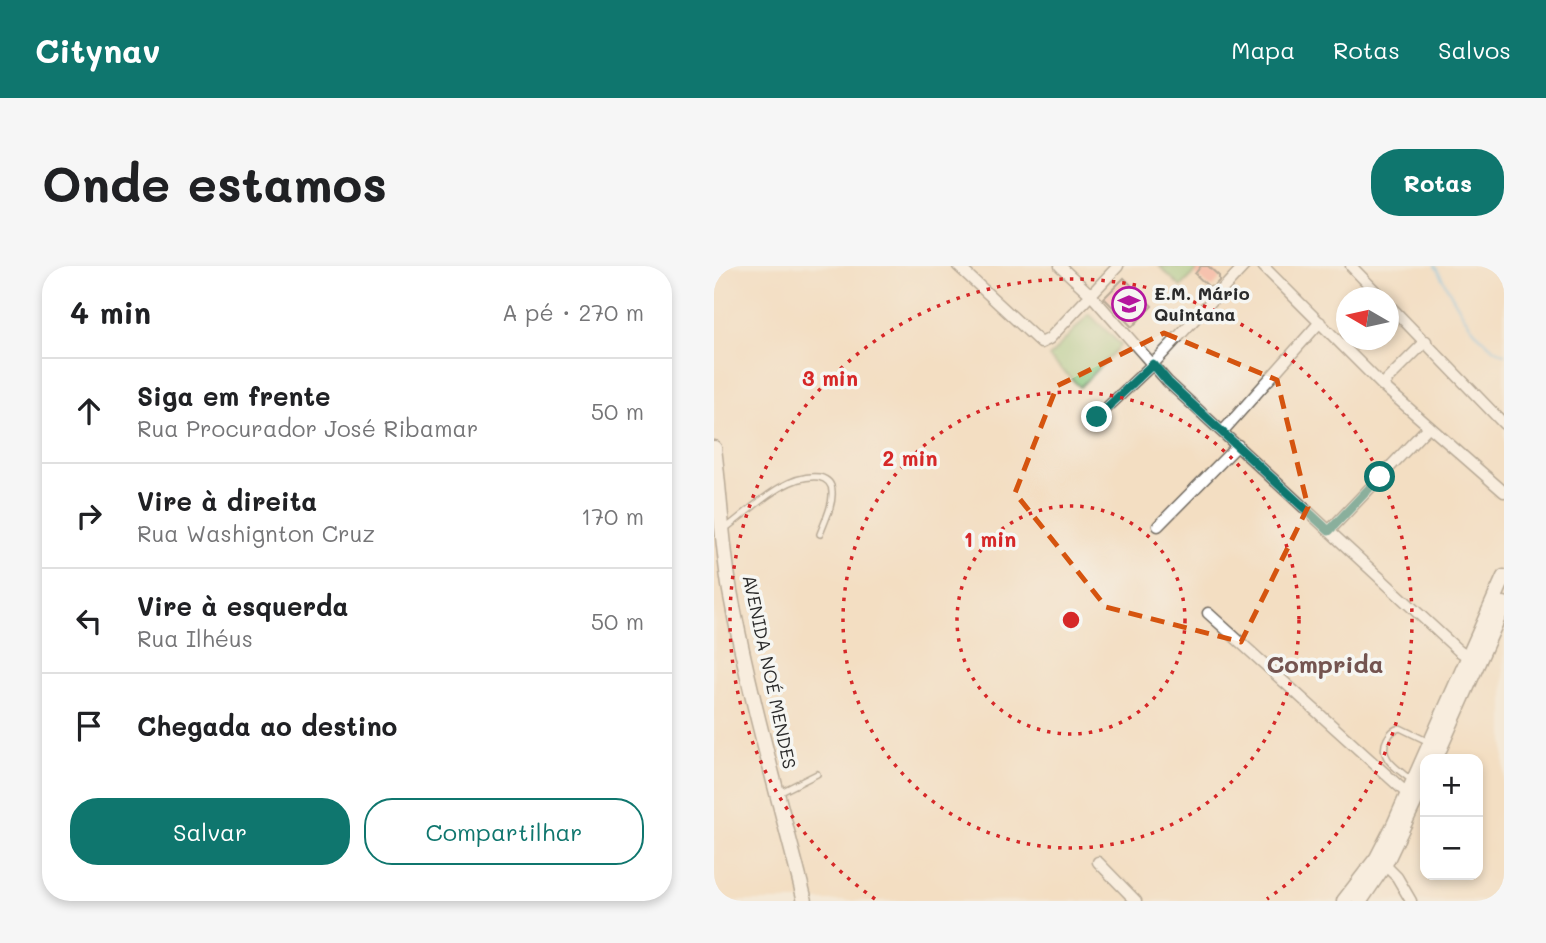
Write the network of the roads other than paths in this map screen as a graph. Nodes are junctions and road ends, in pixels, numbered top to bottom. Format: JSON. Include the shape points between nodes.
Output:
{"nodes":[{"id":1,"x":958,"y":266,"type":"edge"},
{"id":2,"x":1060,"y":266,"type":"edge"},
{"id":3,"x":1118,"y":266,"type":"edge"},
{"id":4,"x":1263,"y":266,"type":"edge"},
{"id":5,"x":1351,"y":266,"type":"edge"},
{"id":6,"x":1237,"y":268,"type":"edge"},
{"id":7,"x":1371,"y":287,"type":"edge"},
{"id":8,"x":1091,"y":295,"type":"junction"},
{"id":9,"x":1399,"y":315,"type":"edge"},
{"id":10,"x":1320,"y":323,"type":"junction"},
{"id":11,"x":1426,"y":341,"type":"junction"},
{"id":12,"x":1153,"y":364,"type":"junction"},
{"id":13,"x":1382,"y":384,"type":"junction"},
{"id":14,"x":1097,"y":417,"type":"dead end"},
{"id":15,"x":1504,"y":424,"type":"edge"},
{"id":16,"x":1429,"y":426,"type":"junction"},
{"id":17,"x":1223,"y":431,"type":"junction"},
{"id":18,"x":1238,"y":445,"type":"junction"},
{"id":19,"x":714,"y":448,"type":"edge"},
{"id":20,"x":1504,"y":492,"type":"edge"},
{"id":21,"x":717,"y":508,"type":"edge"},
{"id":22,"x":1158,"y":526,"type":"dead end"},
{"id":23,"x":723,"y":530,"type":"junction"},
{"id":24,"x":1329,"y":531,"type":"junction"},
{"id":25,"x":820,"y":534,"type":"dead end"},
{"id":26,"x":719,"y":548,"type":"edge"},
{"id":27,"x":1504,"y":577,"type":"edge"},
{"id":28,"x":1504,"y":604,"type":"edge"},
{"id":29,"x":1208,"y":613,"type":"dead end"},
{"id":30,"x":1474,"y":660,"type":"junction"},
{"id":31,"x":1436,"y":740,"type":"junction"},
{"id":32,"x":1435,"y":754,"type":"edge"},
{"id":33,"x":817,"y":774,"type":"dead end"},
{"id":34,"x":1415,"y":789,"type":"edge"},
{"id":35,"x":776,"y":794,"type":"junction"},
{"id":36,"x":1381,"y":861,"type":"junction"},
{"id":37,"x":1098,"y":862,"type":"dead end"},
{"id":38,"x":805,"y":901,"type":"edge"},
{"id":39,"x":1136,"y":901,"type":"edge"},
{"id":40,"x":1344,"y":901,"type":"edge"},
{"id":41,"x":1360,"y":901,"type":"edge"},
{"id":42,"x":1410,"y":901,"type":"edge"}],
"edges":[{"from":1,"to":8,"type":"street","via":[[1041,343]]},
{"from":2,"to":8,"type":"street"},
{"from":3,"to":8,"type":"street"},
{"from":4,"to":10,"type":"street"},
{"from":5,"to":7,"type":"street"},
{"from":6,"to":12,"type":"street"},
{"from":8,"to":12,"type":"street"},
{"from":9,"to":11,"type":"street"},
{"from":10,"to":13,"type":"street"},
{"from":10,"to":17,"type":"street"},
{"from":11,"to":13,"type":"street"},
{"from":11,"to":15,"type":"street"},
{"from":12,"to":14,"type":"street"},
{"from":12,"to":17,"type":"street"},
{"from":13,"to":16,"type":"street"},
{"from":16,"to":20,"type":"street"},
{"from":16,"to":24,"type":"street"},
{"from":17,"to":18,"type":"street"},
{"from":18,"to":22,"type":"street"},
{"from":18,"to":24,"type":"street"},
{"from":19,"to":21,"type":"street","name":"AVENIDA NOÉ MENDES"},
{"from":21,"to":23,"type":"street","name":"AVENIDA NOÉ MENDES"},
{"from":23,"to":25,"type":"lane","via":[[789,482],[817,477],[826,479],[832,491]]},
{"from":23,"to":26,"type":"street","name":"AVENIDA NOÉ MENDES"},
{"from":24,"to":30,"type":"street"},
{"from":26,"to":35,"type":"street","name":"AVENIDA NOÉ MENDES"},
{"from":27,"to":30,"type":"street"},
{"from":28,"to":30,"type":"street"},
{"from":29,"to":34,"type":"street"},
{"from":30,"to":31,"type":"street"},
{"from":31,"to":32,"type":"street"},
{"from":31,"to":34,"type":"street"},
{"from":31,"to":34,"type":"lane","via":[[1400,728],[1384,745],[1385,757]]},
{"from":33,"to":35,"type":"lane"},
{"from":34,"to":36,"type":"street"},
{"from":35,"to":38,"type":"street","name":"AVENIDA NOÉ MENDES"},
{"from":36,"to":40,"type":"street"},
{"from":36,"to":41,"type":"street"},
{"from":36,"to":42,"type":"street","via":[[1403,884]]},
{"from":37,"to":39,"type":"street"}]}
